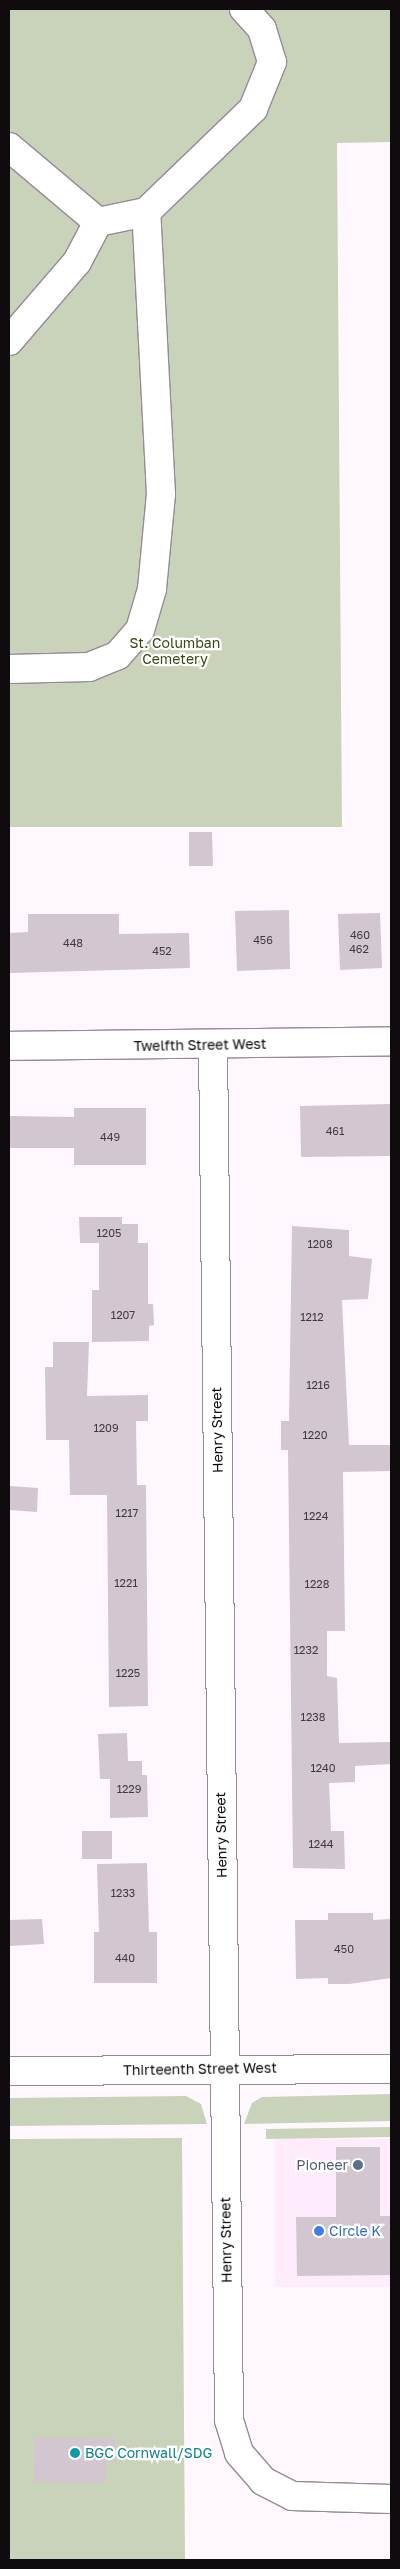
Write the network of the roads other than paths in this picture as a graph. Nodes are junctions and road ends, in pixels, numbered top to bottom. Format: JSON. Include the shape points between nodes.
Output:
{"nodes":[{"id":1,"x":244,"y":9,"type":"edge"},
{"id":2,"x":9,"y":147,"type":"edge"},
{"id":3,"x":146,"y":212,"type":"junction"},
{"id":4,"x":98,"y":222,"type":"junction"},
{"id":5,"x":9,"y":341,"type":"edge"},
{"id":6,"x":9,"y":669,"type":"edge"},
{"id":7,"x":391,"y":1041,"type":"edge"},
{"id":8,"x":9,"y":1046,"type":"edge"},
{"id":9,"x":212,"y":1046,"type":"junction"},
{"id":10,"x":224,"y":2069,"type":"junction"},
{"id":11,"x":391,"y":2069,"type":"edge"},
{"id":12,"x":9,"y":2071,"type":"edge"},
{"id":13,"x":391,"y":2499,"type":"edge"}],
"edges":[{"from":1,"to":3,"type":"street","via":[[262,29],[272,62],[253,109]]},
{"from":2,"to":4,"type":"street"},
{"from":3,"to":4,"type":"street"},
{"from":3,"to":6,"type":"street","via":[[161,494],[152,589],[142,621],[118,655],[89,667]]},
{"from":4,"to":5,"type":"street","via":[[77,262]]},
{"from":7,"to":9,"type":"street","name":"Twelfth Street West"},
{"from":8,"to":9,"type":"street","name":"Twelfth Street West"},
{"from":9,"to":10,"type":"street","name":"Henry Street"},
{"from":10,"to":11,"type":"street","name":"Thirteenth Street West"},
{"from":10,"to":12,"type":"street","name":"Thirteenth Street West"},
{"from":10,"to":13,"type":"street","name":"Henry Street","via":[[228,2413],[239,2453],[263,2481],[292,2496]]}]}
